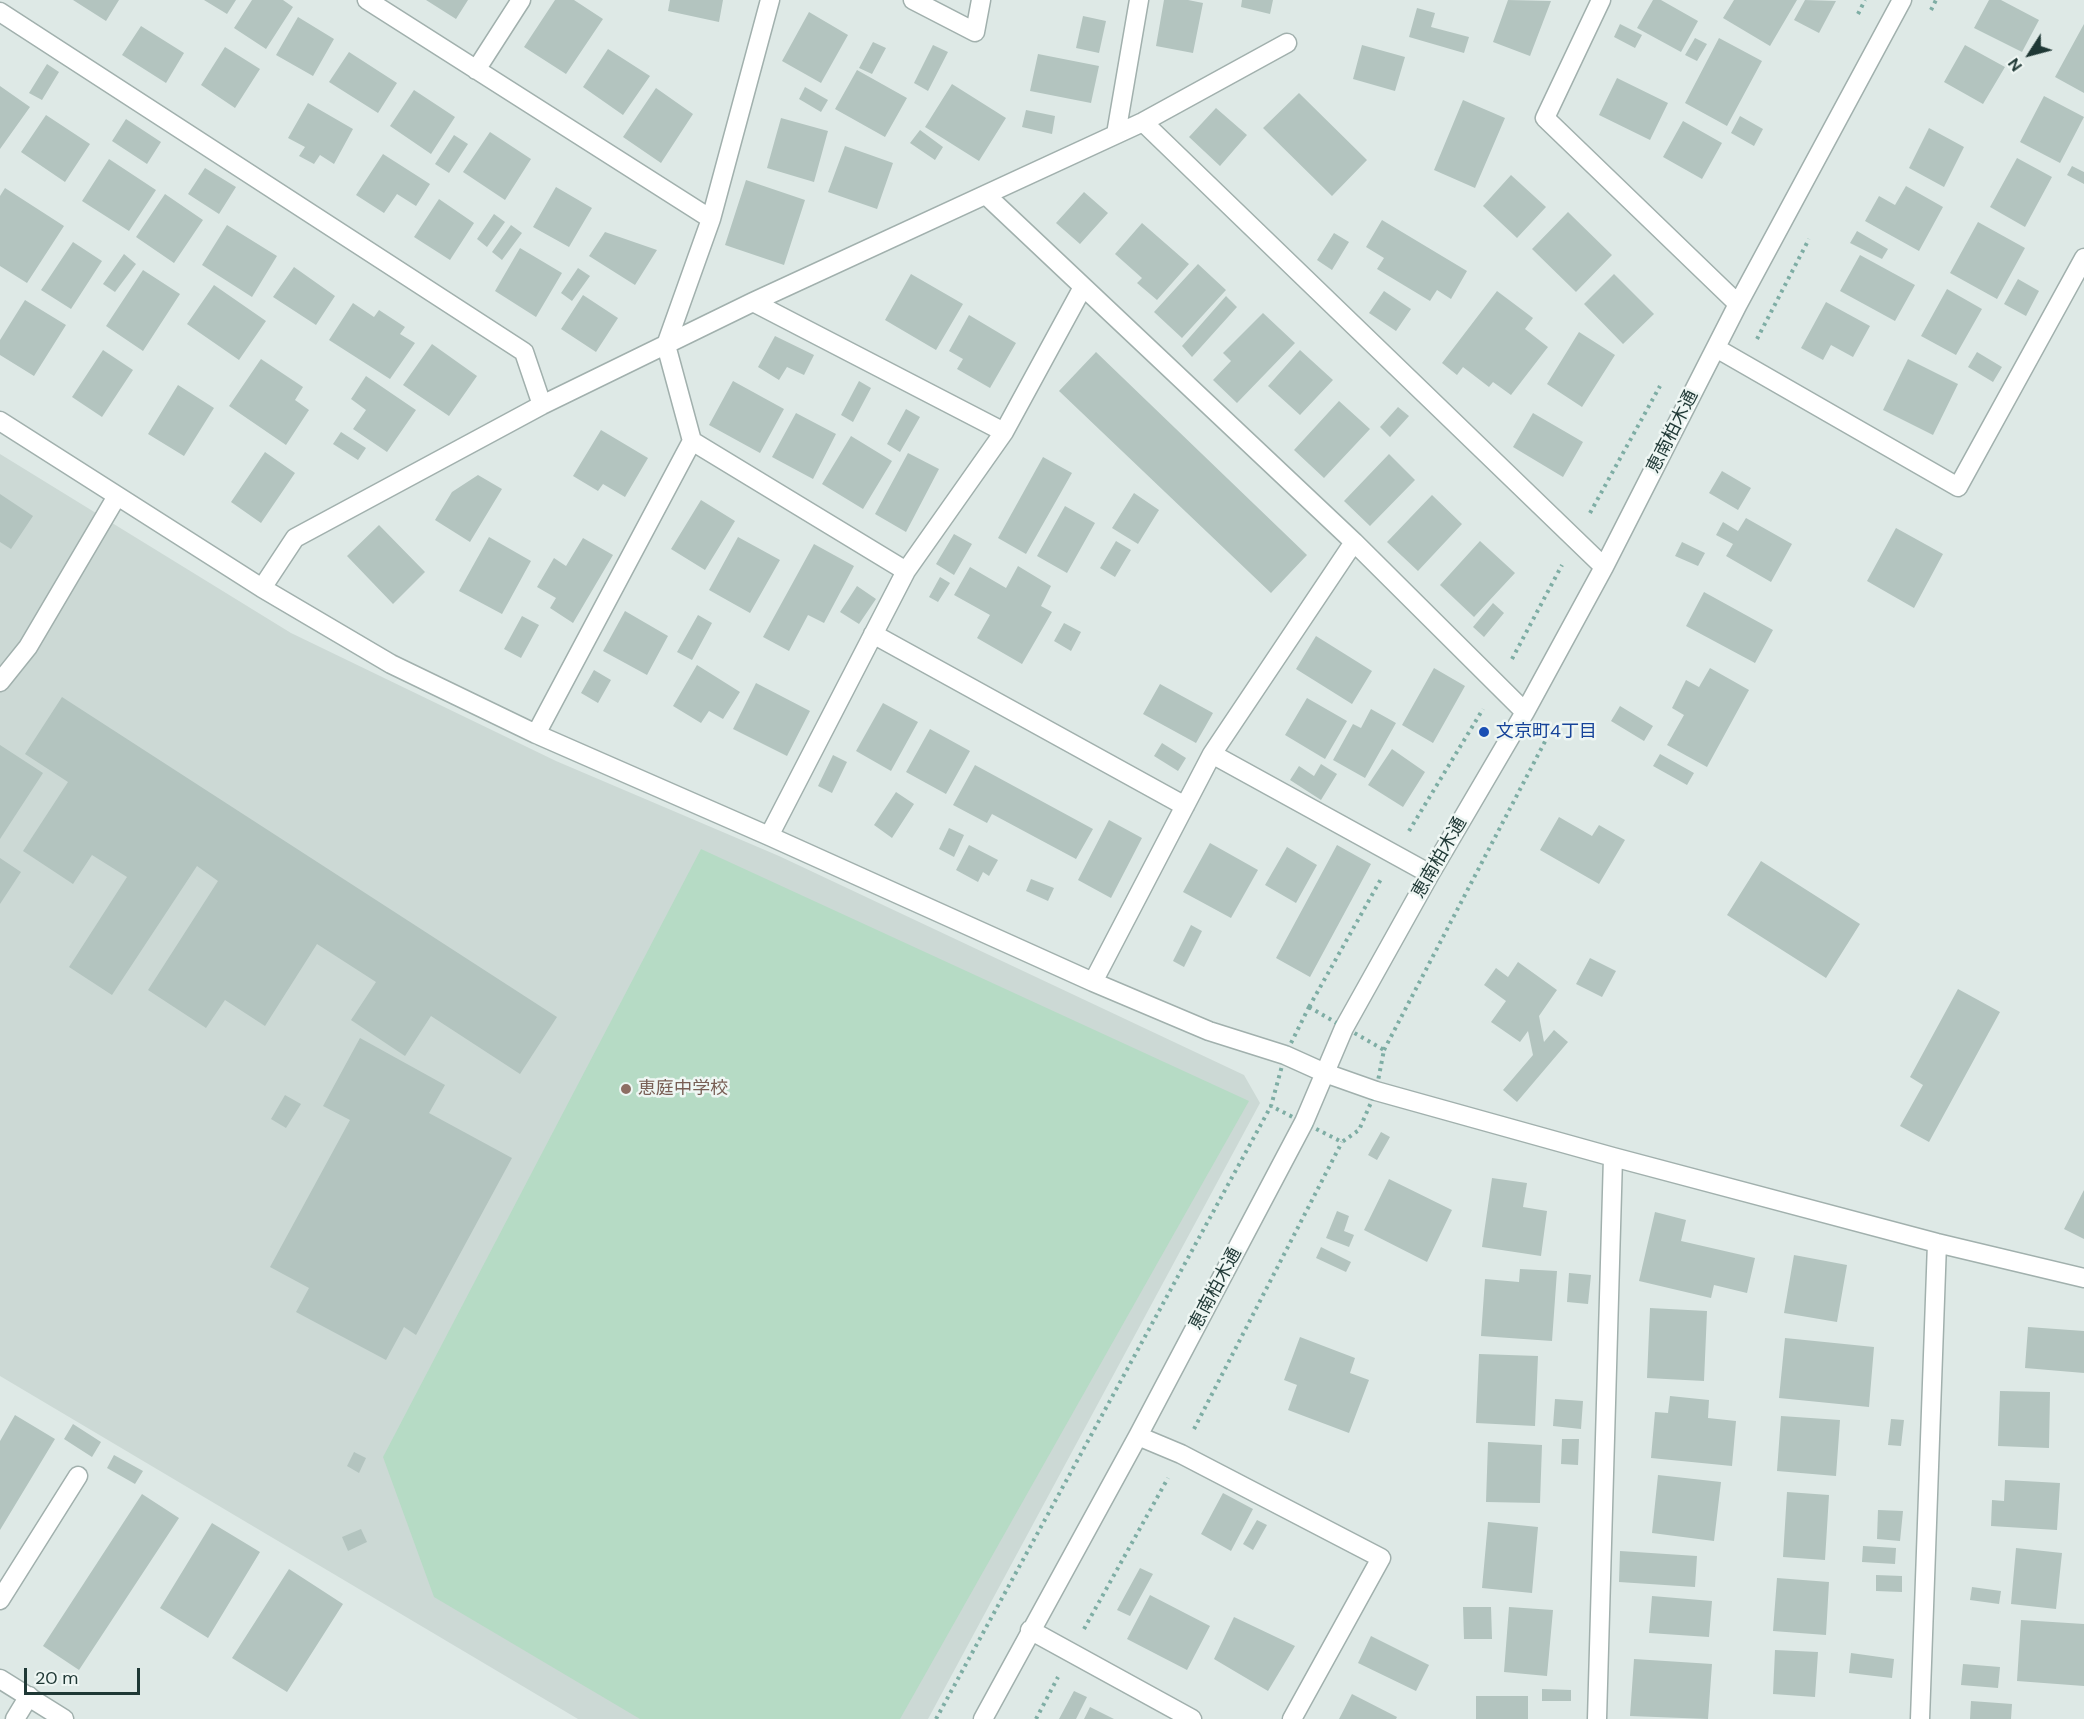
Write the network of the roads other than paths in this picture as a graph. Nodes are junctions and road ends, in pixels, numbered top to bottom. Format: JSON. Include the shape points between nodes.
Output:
{"nodes":[{"id":1,"x":367,"y":0,"type":"edge"},
{"id":2,"x":521,"y":0,"type":"edge"},
{"id":3,"x":771,"y":0,"type":"edge"},
{"id":4,"x":913,"y":0,"type":"edge"},
{"id":5,"x":981,"y":0,"type":"edge"},
{"id":6,"x":1139,"y":0,"type":"edge"},
{"id":7,"x":1601,"y":0,"type":"edge"},
{"id":8,"x":1902,"y":0,"type":"edge"},
{"id":9,"x":0,"y":12,"type":"edge"},
{"id":10,"x":1287,"y":43,"type":"dead end"},
{"id":11,"x":476,"y":70,"type":"junction"},
{"id":12,"x":1143,"y":122,"type":"junction"},
{"id":13,"x":1116,"y":134,"type":"junction"},
{"id":14,"x":986,"y":195,"type":"junction"},
{"id":15,"x":711,"y":219,"type":"junction"},
{"id":16,"x":2084,"y":258,"type":"edge"},
{"id":17,"x":1083,"y":286,"type":"junction"},
{"id":18,"x":753,"y":302,"type":"junction"},
{"id":19,"x":1738,"y":304,"type":"junction"},
{"id":20,"x":666,"y":345,"type":"junction"},
{"id":21,"x":1716,"y":348,"type":"junction"},
{"id":22,"x":542,"y":405,"type":"junction"},
{"id":23,"x":0,"y":421,"type":"edge"},
{"id":24,"x":1004,"y":432,"type":"junction"},
{"id":25,"x":692,"y":441,"type":"junction"},
{"id":26,"x":117,"y":496,"type":"junction"},
{"id":27,"x":1354,"y":542,"type":"junction"},
{"id":28,"x":1604,"y":567,"type":"junction"},
{"id":29,"x":906,"y":571,"type":"junction"},
{"id":30,"x":262,"y":588,"type":"junction"},
{"id":31,"x":873,"y":634,"type":"junction"},
{"id":32,"x":0,"y":682,"type":"edge"},
{"id":33,"x":1525,"y":712,"type":"junction"},
{"id":34,"x":536,"y":735,"type":"junction"},
{"id":35,"x":1212,"y":754,"type":"junction"},
{"id":36,"x":1185,"y":806,"type":"junction"},
{"id":37,"x":769,"y":836,"type":"junction"},
{"id":38,"x":1430,"y":874,"type":"junction"},
{"id":39,"x":1093,"y":982,"type":"junction"},
{"id":40,"x":1325,"y":1073,"type":"junction"},
{"id":41,"x":1613,"y":1157,"type":"junction"},
{"id":42,"x":1937,"y":1243,"type":"junction"},
{"id":43,"x":2084,"y":1278,"type":"edge"},
{"id":44,"x":1138,"y":1436,"type":"junction"},
{"id":45,"x":78,"y":1476,"type":"dead end"},
{"id":46,"x":0,"y":1600,"type":"edge"},
{"id":47,"x":1030,"y":1630,"type":"junction"},
{"id":48,"x":0,"y":1678,"type":"edge"},
{"id":49,"x":29,"y":1696,"type":"junction"},
{"id":50,"x":15,"y":1719,"type":"edge"},
{"id":51,"x":64,"y":1719,"type":"edge"},
{"id":52,"x":983,"y":1719,"type":"edge"},
{"id":53,"x":1191,"y":1719,"type":"edge"},
{"id":54,"x":1292,"y":1719,"type":"edge"},
{"id":55,"x":1597,"y":1719,"type":"edge"},
{"id":56,"x":1920,"y":1719,"type":"edge"}],
"edges":[{"from":1,"to":11,"type":"street"},
{"from":2,"to":11,"type":"street"},
{"from":3,"to":15,"type":"street"},
{"from":4,"to":5,"type":"street","via":[[975,32]]},
{"from":6,"to":13,"type":"street"},
{"from":7,"to":19,"type":"street","via":[[1545,118]]},
{"from":8,"to":19,"type":"street","name":"恵南柏木通"},
{"from":9,"to":22,"type":"street","via":[[524,352]]},
{"from":10,"to":12,"type":"street"},
{"from":11,"to":15,"type":"street"},
{"from":12,"to":13,"type":"street"},
{"from":12,"to":28,"type":"street"},
{"from":13,"to":14,"type":"street"},
{"from":14,"to":17,"type":"street"},
{"from":14,"to":18,"type":"street"},
{"from":15,"to":20,"type":"street"},
{"from":16,"to":21,"type":"street","via":[[1958,487]]},
{"from":17,"to":24,"type":"street"},
{"from":17,"to":27,"type":"street"},
{"from":18,"to":20,"type":"street"},
{"from":18,"to":24,"type":"street"},
{"from":19,"to":21,"type":"street","name":"恵南柏木通"},
{"from":20,"to":22,"type":"street"},
{"from":20,"to":25,"type":"street"},
{"from":21,"to":28,"type":"street","name":"恵南柏木通"},
{"from":22,"to":30,"type":"street","via":[[295,538]]},
{"from":23,"to":26,"type":"street"},
{"from":24,"to":29,"type":"street"},
{"from":25,"to":29,"type":"street"},
{"from":25,"to":34,"type":"street"},
{"from":26,"to":30,"type":"street"},
{"from":26,"to":32,"type":"street","via":[[28,647]]},
{"from":27,"to":33,"type":"street"},
{"from":27,"to":35,"type":"street"},
{"from":28,"to":33,"type":"street","name":"恵南柏木通"},
{"from":29,"to":31,"type":"street"},
{"from":30,"to":34,"type":"street","via":[[391,664]]},
{"from":31,"to":36,"type":"street"},
{"from":31,"to":37,"type":"street"},
{"from":33,"to":38,"type":"street","name":"恵南柏木通"},
{"from":34,"to":37,"type":"street"},
{"from":35,"to":36,"type":"street"},
{"from":35,"to":38,"type":"street"},
{"from":36,"to":39,"type":"street"},
{"from":37,"to":39,"type":"street"},
{"from":38,"to":40,"type":"street","name":"恵南柏木通","via":[[1344,1028]]},
{"from":39,"to":40,"type":"street","via":[[1209,1031],[1285,1055]]},
{"from":40,"to":41,"type":"street"},
{"from":40,"to":44,"type":"street","name":"恵南柏木通","via":[[1304,1122]]},
{"from":41,"to":42,"type":"street"},
{"from":41,"to":55,"type":"street"},
{"from":42,"to":43,"type":"street"},
{"from":42,"to":56,"type":"street"},
{"from":44,"to":47,"type":"street","name":"恵南柏木通"},
{"from":44,"to":54,"type":"street","via":[[1181,1454],[1381,1558]]},
{"from":45,"to":46,"type":"street"},
{"from":47,"to":52,"type":"street","name":"恵南柏木通"},
{"from":47,"to":53,"type":"street"},
{"from":48,"to":49,"type":"street"},
{"from":49,"to":50,"type":"street"},
{"from":49,"to":51,"type":"street"}]}
